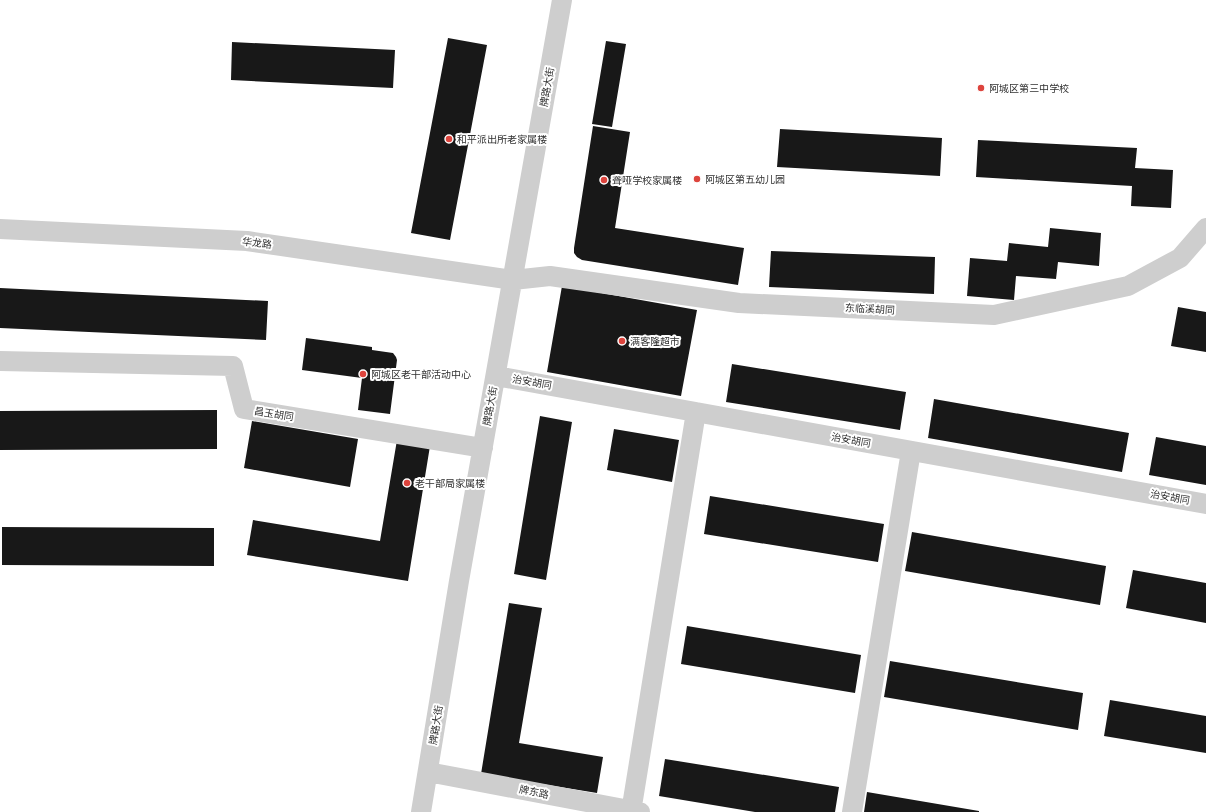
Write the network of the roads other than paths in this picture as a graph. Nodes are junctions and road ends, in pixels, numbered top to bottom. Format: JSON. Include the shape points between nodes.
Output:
{"nodes":[{"id":1,"x":562,"y":0,"type":"edge"},
{"id":2,"x":1206,"y":228,"type":"edge"},
{"id":3,"x":0,"y":229,"type":"edge"},
{"id":4,"x":513,"y":280,"type":"junction"},
{"id":5,"x":0,"y":361,"type":"edge"},
{"id":6,"x":496,"y":376,"type":"junction"},
{"id":7,"x":696,"y":412,"type":"junction"},
{"id":8,"x":483,"y":448,"type":"junction"},
{"id":9,"x":911,"y":451,"type":"junction"},
{"id":10,"x":1206,"y":504,"type":"edge"},
{"id":11,"x":428,"y":772,"type":"junction"},
{"id":12,"x":421,"y":812,"type":"edge"},
{"id":13,"x":634,"y":812,"type":"edge"},
{"id":14,"x":852,"y":812,"type":"edge"}],
"edges":[{"from":1,"to":4,"type":"street","name":"牌路大街"},
{"from":2,"to":4,"type":"street","name":"东临溪胡同","via":[[1180,258],[1128,286],[994,315],[739,304],[550,276]]},
{"from":3,"to":4,"type":"street","name":"华龙路","via":[[246,241]]},
{"from":4,"to":6,"type":"street","name":"牌路大街"},
{"from":5,"to":8,"type":"street","name":"昌玉胡同","via":[[233,366],[244,409]]},
{"from":6,"to":7,"type":"street","name":"治安胡同"},
{"from":6,"to":8,"type":"street","name":"牌路大街"},
{"from":7,"to":9,"type":"street","name":"治安胡同"},
{"from":7,"to":13,"type":"street"},
{"from":8,"to":11,"type":"street","name":"牌路大街"},
{"from":9,"to":10,"type":"street","name":"治安胡同"},
{"from":9,"to":14,"type":"street"},
{"from":11,"to":12,"type":"street","name":"牌路大街"},
{"from":11,"to":13,"type":"street","name":"牌东路"}]}
